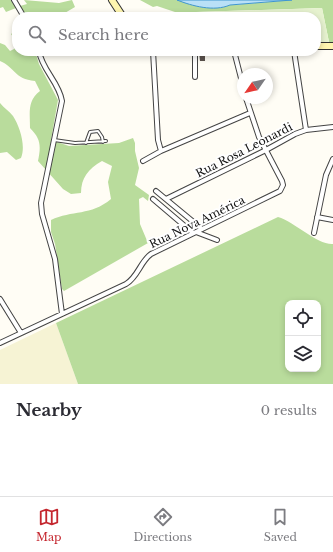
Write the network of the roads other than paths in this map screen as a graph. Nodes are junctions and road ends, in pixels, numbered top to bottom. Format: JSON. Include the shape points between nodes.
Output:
{"nodes":[{"id":1,"x":14,"y":0,"type":"edge"},
{"id":2,"x":112,"y":0,"type":"edge"},
{"id":3,"x":21,"y":12,"type":"edge"},
{"id":4,"x":120,"y":12,"type":"edge"},
{"id":5,"x":321,"y":46,"type":"edge"},
{"id":6,"x":333,"y":46,"type":"edge"},
{"id":7,"x":40,"y":56,"type":"edge"},
{"id":8,"x":154,"y":56,"type":"edge"},
{"id":9,"x":194,"y":56,"type":"edge"},
{"id":10,"x":235,"y":56,"type":"edge"},
{"id":11,"x":295,"y":56,"type":"edge"},
{"id":12,"x":238,"y":68,"type":"edge"},
{"id":13,"x":195,"y":78,"type":"dead end"},
{"id":14,"x":248,"y":104,"type":"edge"},
{"id":15,"x":250,"y":113,"type":"junction"},
{"id":16,"x":333,"y":127,"type":"edge"},
{"id":17,"x":306,"y":130,"type":"junction"},
{"id":18,"x":54,"y":140,"type":"junction"},
{"id":19,"x":106,"y":141,"type":"dead end"},
{"id":20,"x":103,"y":142,"type":"junction"},
{"id":21,"x":86,"y":143,"type":"junction"},
{"id":22,"x":266,"y":150,"type":"junction"},
{"id":23,"x":161,"y":151,"type":"junction"},
{"id":24,"x":333,"y":159,"type":"edge"},
{"id":25,"x":143,"y":162,"type":"dead end"},
{"id":26,"x":333,"y":170,"type":"edge"},
{"id":27,"x":327,"y":171,"type":"junction"},
{"id":28,"x":156,"y":191,"type":"dead end"},
{"id":29,"x":153,"y":199,"type":"dead end"},
{"id":30,"x":166,"y":199,"type":"junction"},
{"id":31,"x":185,"y":215,"type":"junction"},
{"id":32,"x":317,"y":217,"type":"junction"},
{"id":33,"x":333,"y":220,"type":"edge"},
{"id":34,"x":179,"y":221,"type":"junction"},
{"id":35,"x":202,"y":229,"type":"junction"},
{"id":36,"x":195,"y":232,"type":"junction"},
{"id":37,"x":314,"y":233,"type":"dead end"},
{"id":38,"x":217,"y":240,"type":"dead end"},
{"id":39,"x":0,"y":300,"type":"edge"},
{"id":40,"x":62,"y":314,"type":"junction"},
{"id":41,"x":21,"y":333,"type":"junction"},
{"id":42,"x":0,"y":343,"type":"edge"}],
"edges":[{"from":1,"to":3,"type":"street"},
{"from":2,"to":4,"type":"street"},
{"from":5,"to":6,"type":"street"},
{"from":7,"to":18,"type":"street","via":[[43,66],[61,97]]},
{"from":8,"to":23,"type":"street","via":[[158,140]]},
{"from":9,"to":13,"type":"street"},
{"from":10,"to":12,"type":"street"},
{"from":11,"to":17,"type":"street"},
{"from":14,"to":15,"type":"street"},
{"from":15,"to":22,"type":"street"},
{"from":15,"to":23,"type":"street"},
{"from":16,"to":17,"type":"street","name":"Rua Rosa Leonardi"},
{"from":17,"to":22,"type":"street","name":"Rua Rosa Leonardi"},
{"from":18,"to":21,"type":"lane"},
{"from":18,"to":40,"type":"street","via":[[45,176],[41,208],[55,259]]},
{"from":19,"to":20,"type":"lane"},
{"from":20,"to":21,"type":"lane"},
{"from":20,"to":21,"type":"lane","via":[[98,131],[90,132]]},
{"from":22,"to":30,"type":"street","name":"Rua Rosa Leonardi"},
{"from":22,"to":35,"type":"street","name":"Rua Nova América","via":[[281,178],[282,187],[274,194]]},
{"from":23,"to":25,"type":"street"},
{"from":24,"to":27,"type":"street"},
{"from":26,"to":27,"type":"street"},
{"from":27,"to":32,"type":"street"},
{"from":28,"to":30,"type":"street"},
{"from":29,"to":34,"type":"street"},
{"from":30,"to":31,"type":"street"},
{"from":31,"to":34,"type":"street"},
{"from":31,"to":35,"type":"street"},
{"from":32,"to":33,"type":"street"},
{"from":32,"to":37,"type":"street"},
{"from":34,"to":36,"type":"street"},
{"from":35,"to":36,"type":"street","name":"Rua Nova América"},
{"from":36,"to":38,"type":"street"},
{"from":36,"to":40,"type":"street","name":"Rua Nova América","via":[[150,254],[130,282]]},
{"from":39,"to":41,"type":"street"},
{"from":40,"to":41,"type":"street","name":"Rua Nova América"},
{"from":41,"to":42,"type":"street","name":"Rua Nova América"}]}
